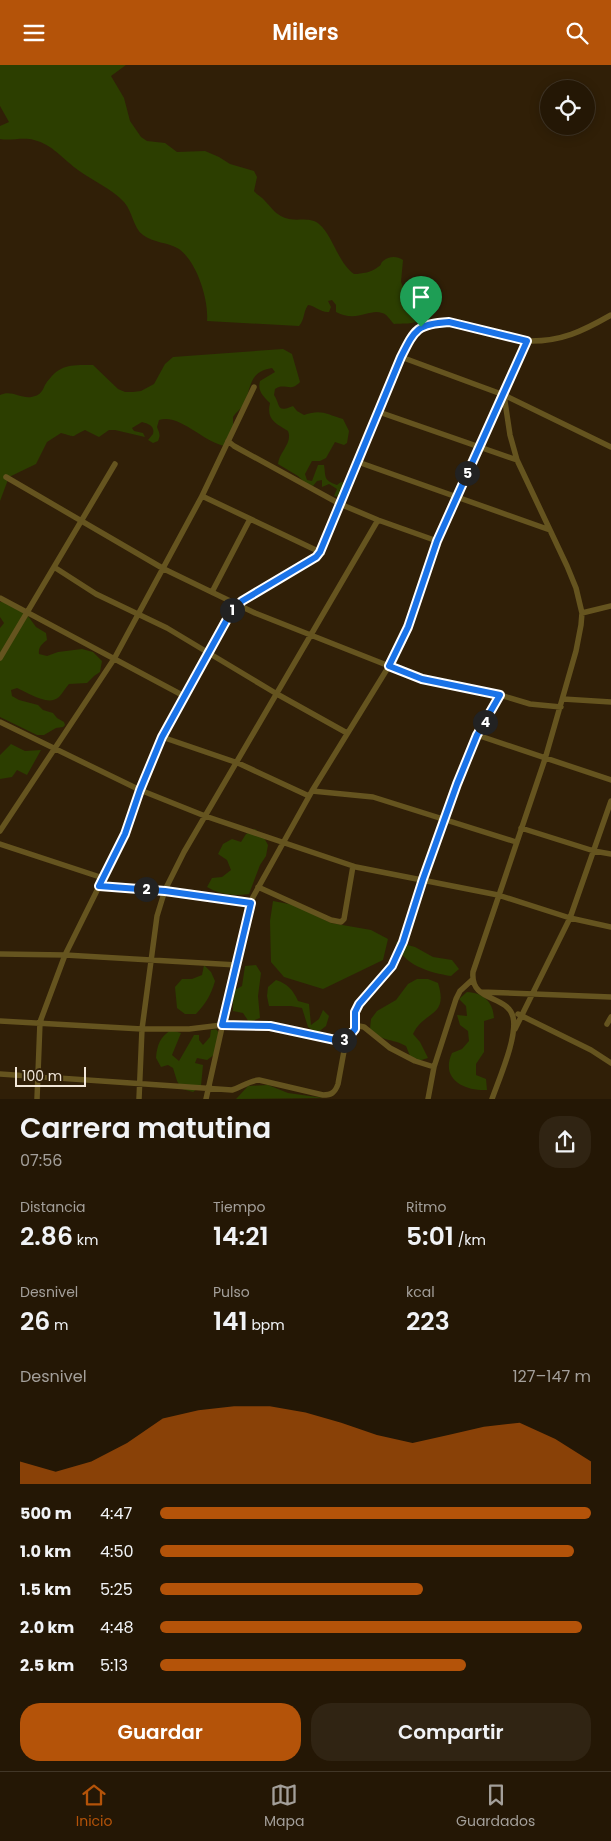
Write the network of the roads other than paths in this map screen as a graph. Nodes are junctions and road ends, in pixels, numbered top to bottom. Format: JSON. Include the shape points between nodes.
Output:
{"nodes":[{"id":1,"x":611,"y":315,"type":"edge"},
{"id":2,"x":527,"y":341,"type":"junction"},
{"id":3,"x":401,"y":357,"type":"junction"},
{"id":4,"x":254,"y":387,"type":"dead end"},
{"id":5,"x":504,"y":395,"type":"junction"},
{"id":6,"x":379,"y":412,"type":"junction"},
{"id":7,"x":228,"y":441,"type":"junction"},
{"id":8,"x":478,"y":446,"type":"junction"},
{"id":9,"x":611,"y":447,"type":"edge"},
{"id":10,"x":517,"y":460,"type":"junction"},
{"id":11,"x":358,"y":462,"type":"junction"},
{"id":12,"x":115,"y":464,"type":"dead end"},
{"id":13,"x":6,"y":477,"type":"dead end"},
{"id":14,"x":202,"y":496,"type":"junction"},
{"id":15,"x":457,"y":496,"type":"junction"},
{"id":16,"x":340,"y":504,"type":"junction"},
{"id":17,"x":250,"y":519,"type":"junction"},
{"id":18,"x":378,"y":520,"type":"junction"},
{"id":19,"x":81,"y":521,"type":"junction"},
{"id":20,"x":550,"y":530,"type":"junction"},
{"id":21,"x":437,"y":541,"type":"junction"},
{"id":22,"x":320,"y":552,"type":"junction"},
{"id":23,"x":54,"y":567,"type":"junction"},
{"id":24,"x":164,"y":569,"type":"junction"},
{"id":25,"x":212,"y":592,"type":"junction"},
{"id":26,"x":0,"y":598,"type":"edge"},
{"id":27,"x":237,"y":605,"type":"junction"},
{"id":28,"x":611,"y":606,"type":"edge"},
{"id":29,"x":27,"y":611,"type":"junction"},
{"id":30,"x":582,"y":613,"type":"junction"},
{"id":31,"x":139,"y":614,"type":"junction"},
{"id":32,"x":311,"y":635,"type":"junction"},
{"id":33,"x":208,"y":652,"type":"junction"},
{"id":34,"x":0,"y":658,"type":"edge"},
{"id":35,"x":114,"y":659,"type":"junction"},
{"id":36,"x":389,"y":666,"type":"junction"},
{"id":37,"x":277,"y":694,"type":"junction"},
{"id":38,"x":500,"y":695,"type":"junction"},
{"id":39,"x":184,"y":697,"type":"junction"},
{"id":40,"x":563,"y":699,"type":"junction"},
{"id":41,"x":611,"y":702,"type":"edge"},
{"id":42,"x":560,"y":707,"type":"junction"},
{"id":43,"x":0,"y":722,"type":"edge"},
{"id":44,"x":347,"y":733,"type":"junction"},
{"id":45,"x":477,"y":735,"type":"junction"},
{"id":46,"x":162,"y":737,"type":"junction"},
{"id":47,"x":54,"y":749,"type":"junction"},
{"id":48,"x":545,"y":759,"type":"junction"},
{"id":49,"x":238,"y":763,"type":"junction"},
{"id":50,"x":611,"y":780,"type":"edge"},
{"id":51,"x":140,"y":790,"type":"junction"},
{"id":52,"x":310,"y":793,"type":"junction"},
{"id":53,"x":611,"y":801,"type":"edge"},
{"id":54,"x":205,"y":815,"type":"junction"},
{"id":55,"x":446,"y":818,"type":"junction"},
{"id":56,"x":521,"y":828,"type":"junction"},
{"id":57,"x":0,"y":831,"type":"edge"},
{"id":58,"x":284,"y":842,"type":"junction"},
{"id":59,"x":516,"y":842,"type":"junction"},
{"id":60,"x":0,"y":844,"type":"edge"},
{"id":61,"x":594,"y":851,"type":"junction"},
{"id":62,"x":611,"y":854,"type":"edge"},
{"id":63,"x":353,"y":866,"type":"junction"},
{"id":64,"x":103,"y":877,"type":"junction"},
{"id":65,"x":423,"y":879,"type":"junction"},
{"id":66,"x":99,"y":886,"type":"junction"},
{"id":67,"x":258,"y":887,"type":"junction"},
{"id":68,"x":165,"y":891,"type":"junction"},
{"id":69,"x":498,"y":895,"type":"junction"},
{"id":70,"x":251,"y":903,"type":"junction"},
{"id":71,"x":570,"y":919,"type":"junction"},
{"id":72,"x":611,"y":927,"type":"edge"},
{"id":73,"x":0,"y":954,"type":"edge"},
{"id":74,"x":65,"y":955,"type":"junction"},
{"id":75,"x":151,"y":959,"type":"junction"},
{"id":76,"x":237,"y":965,"type":"junction"},
{"id":77,"x":472,"y":980,"type":"junction"},
{"id":78,"x":479,"y":991,"type":"junction"},
{"id":79,"x":532,"y":994,"type":"junction"},
{"id":80,"x":611,"y":997,"type":"edge"},
{"id":81,"x":509,"y":1011,"type":"junction"},
{"id":82,"x":521,"y":1016,"type":"junction"},
{"id":83,"x":611,"y":1017,"type":"edge"},
{"id":84,"x":0,"y":1021,"type":"edge"},
{"id":85,"x":40,"y":1023,"type":"junction"},
{"id":86,"x":607,"y":1024,"type":"dead end"},
{"id":87,"x":222,"y":1025,"type":"junction"},
{"id":88,"x":142,"y":1029,"type":"junction"},
{"id":89,"x":355,"y":1029,"type":"junction"},
{"id":90,"x":514,"y":1030,"type":"junction"},
{"id":91,"x":346,"y":1040,"type":"junction"},
{"id":92,"x":611,"y":1063,"type":"edge"},
{"id":93,"x":434,"y":1067,"type":"junction"},
{"id":94,"x":0,"y":1074,"type":"edge"},
{"id":95,"x":38,"y":1077,"type":"junction"},
{"id":96,"x":139,"y":1083,"type":"junction"},
{"id":97,"x":208,"y":1089,"type":"junction"},
{"id":98,"x":37,"y":1099,"type":"edge"},
{"id":99,"x":139,"y":1099,"type":"edge"},
{"id":100,"x":206,"y":1099,"type":"edge"},
{"id":101,"x":428,"y":1099,"type":"edge"},
{"id":102,"x":492,"y":1099,"type":"edge"}],
"edges":[{"from":1,"to":2,"type":"street","via":[[562,339]]},
{"from":2,"to":3,"type":"street","via":[[449,322],[432,323],[412,335]]},
{"from":2,"to":5,"type":"street"},
{"from":3,"to":5,"type":"street"},
{"from":3,"to":6,"type":"street"},
{"from":4,"to":7,"type":"street"},
{"from":5,"to":8,"type":"street"},
{"from":5,"to":9,"type":"street"},
{"from":5,"to":10,"type":"street"},
{"from":6,"to":8,"type":"street"},
{"from":6,"to":11,"type":"street"},
{"from":7,"to":14,"type":"street"},
{"from":7,"to":16,"type":"street"},
{"from":8,"to":10,"type":"street"},
{"from":8,"to":15,"type":"street"},
{"from":10,"to":20,"type":"street"},
{"from":11,"to":15,"type":"street"},
{"from":11,"to":16,"type":"street"},
{"from":12,"to":19,"type":"street"},
{"from":13,"to":19,"type":"street"},
{"from":14,"to":17,"type":"street"},
{"from":14,"to":24,"type":"street"},
{"from":15,"to":20,"type":"street"},
{"from":15,"to":21,"type":"street"},
{"from":16,"to":18,"type":"street"},
{"from":16,"to":22,"type":"street"},
{"from":17,"to":22,"type":"street"},
{"from":17,"to":25,"type":"street"},
{"from":18,"to":21,"type":"street"},
{"from":18,"to":32,"type":"street"},
{"from":19,"to":23,"type":"street"},
{"from":19,"to":24,"type":"street"},
{"from":20,"to":30,"type":"street","via":[[573,581]]},
{"from":21,"to":36,"type":"street","via":[[408,627]]},
{"from":22,"to":27,"type":"street"},
{"from":23,"to":29,"type":"street"},
{"from":23,"to":31,"type":"street","via":[[96,594]]},
{"from":24,"to":25,"type":"street"},
{"from":24,"to":31,"type":"street"},
{"from":25,"to":27,"type":"street"},
{"from":26,"to":29,"type":"street"},
{"from":27,"to":32,"type":"street"},
{"from":27,"to":33,"type":"street"},
{"from":28,"to":30,"type":"street"},
{"from":29,"to":34,"type":"street"},
{"from":29,"to":35,"type":"street"},
{"from":30,"to":40,"type":"street"},
{"from":31,"to":33,"type":"street"},
{"from":31,"to":35,"type":"street"},
{"from":32,"to":36,"type":"street"},
{"from":32,"to":37,"type":"street"},
{"from":33,"to":37,"type":"street"},
{"from":33,"to":39,"type":"street"},
{"from":35,"to":39,"type":"street"},
{"from":35,"to":47,"type":"street"},
{"from":36,"to":38,"type":"street","via":[[422,679]]},
{"from":36,"to":44,"type":"street"},
{"from":37,"to":44,"type":"street"},
{"from":37,"to":49,"type":"street"},
{"from":38,"to":42,"type":"street","via":[[530,704]]},
{"from":38,"to":45,"type":"street"},
{"from":39,"to":46,"type":"street"},
{"from":40,"to":41,"type":"street"},
{"from":40,"to":42,"type":"street"},
{"from":42,"to":48,"type":"street"},
{"from":43,"to":47,"type":"street"},
{"from":44,"to":52,"type":"street"},
{"from":45,"to":48,"type":"street"},
{"from":45,"to":55,"type":"street"},
{"from":46,"to":49,"type":"street"},
{"from":46,"to":51,"type":"street"},
{"from":47,"to":51,"type":"street"},
{"from":47,"to":57,"type":"street"},
{"from":48,"to":50,"type":"street"},
{"from":48,"to":56,"type":"street"},
{"from":49,"to":52,"type":"street"},
{"from":49,"to":54,"type":"street"},
{"from":51,"to":54,"type":"street"},
{"from":51,"to":64,"type":"street","via":[[125,834]]},
{"from":52,"to":55,"type":"street","via":[[373,797]]},
{"from":52,"to":58,"type":"street"},
{"from":53,"to":61,"type":"street"},
{"from":54,"to":58,"type":"street"},
{"from":54,"to":68,"type":"street"},
{"from":55,"to":59,"type":"street"},
{"from":55,"to":65,"type":"street"},
{"from":56,"to":59,"type":"street"},
{"from":56,"to":61,"type":"street"},
{"from":58,"to":63,"type":"street"},
{"from":58,"to":67,"type":"street"},
{"from":59,"to":69,"type":"street"},
{"from":60,"to":64,"type":"street"},
{"from":61,"to":62,"type":"street"},
{"from":61,"to":71,"type":"street"},
{"from":63,"to":65,"type":"street"},
{"from":63,"to":67,"type":"street","via":[[341,922],[331,921]]},
{"from":64,"to":66,"type":"street"},
{"from":65,"to":69,"type":"street"},
{"from":65,"to":89,"type":"street","via":[[403,942],[392,966],[359,1004],[355,1012]]},
{"from":66,"to":68,"type":"street"},
{"from":66,"to":74,"type":"street"},
{"from":67,"to":70,"type":"street"},
{"from":68,"to":70,"type":"street"},
{"from":68,"to":75,"type":"street","via":[[157,916]]},
{"from":69,"to":71,"type":"street"},
{"from":69,"to":77,"type":"street"},
{"from":70,"to":76,"type":"street"},
{"from":71,"to":72,"type":"street"},
{"from":71,"to":79,"type":"street"},
{"from":73,"to":74,"type":"street"},
{"from":74,"to":75,"type":"street"},
{"from":74,"to":85,"type":"street"},
{"from":75,"to":76,"type":"street"},
{"from":75,"to":88,"type":"street"},
{"from":76,"to":87,"type":"street"},
{"from":77,"to":78,"type":"street"},
{"from":77,"to":93,"type":"street","via":[[456,999]]},
{"from":78,"to":79,"type":"street"},
{"from":78,"to":81,"type":"street"},
{"from":79,"to":80,"type":"street"},
{"from":79,"to":82,"type":"street"},
{"from":81,"to":82,"type":"street"},
{"from":81,"to":90,"type":"street","via":[[513,1015]]},
{"from":82,"to":90,"type":"street"},
{"from":82,"to":92,"type":"street"},
{"from":83,"to":86,"type":"street"},
{"from":84,"to":85,"type":"street"},
{"from":85,"to":88,"type":"street"},
{"from":85,"to":95,"type":"street"},
{"from":87,"to":88,"type":"street"},
{"from":87,"to":91,"type":"street","via":[[270,1026]]},
{"from":87,"to":97,"type":"street"},
{"from":88,"to":96,"type":"street"},
{"from":89,"to":91,"type":"street"},
{"from":89,"to":93,"type":"street","via":[[364,1027],[390,1048]]},
{"from":90,"to":102,"type":"street"},
{"from":91,"to":97,"type":"street","via":[[336,1091],[330,1095],[258,1080],[232,1090]]},
{"from":93,"to":101,"type":"street"},
{"from":94,"to":95,"type":"street"},
{"from":95,"to":96,"type":"street"},
{"from":95,"to":98,"type":"street"},
{"from":96,"to":97,"type":"street"},
{"from":96,"to":99,"type":"street"},
{"from":97,"to":100,"type":"street"}]}
